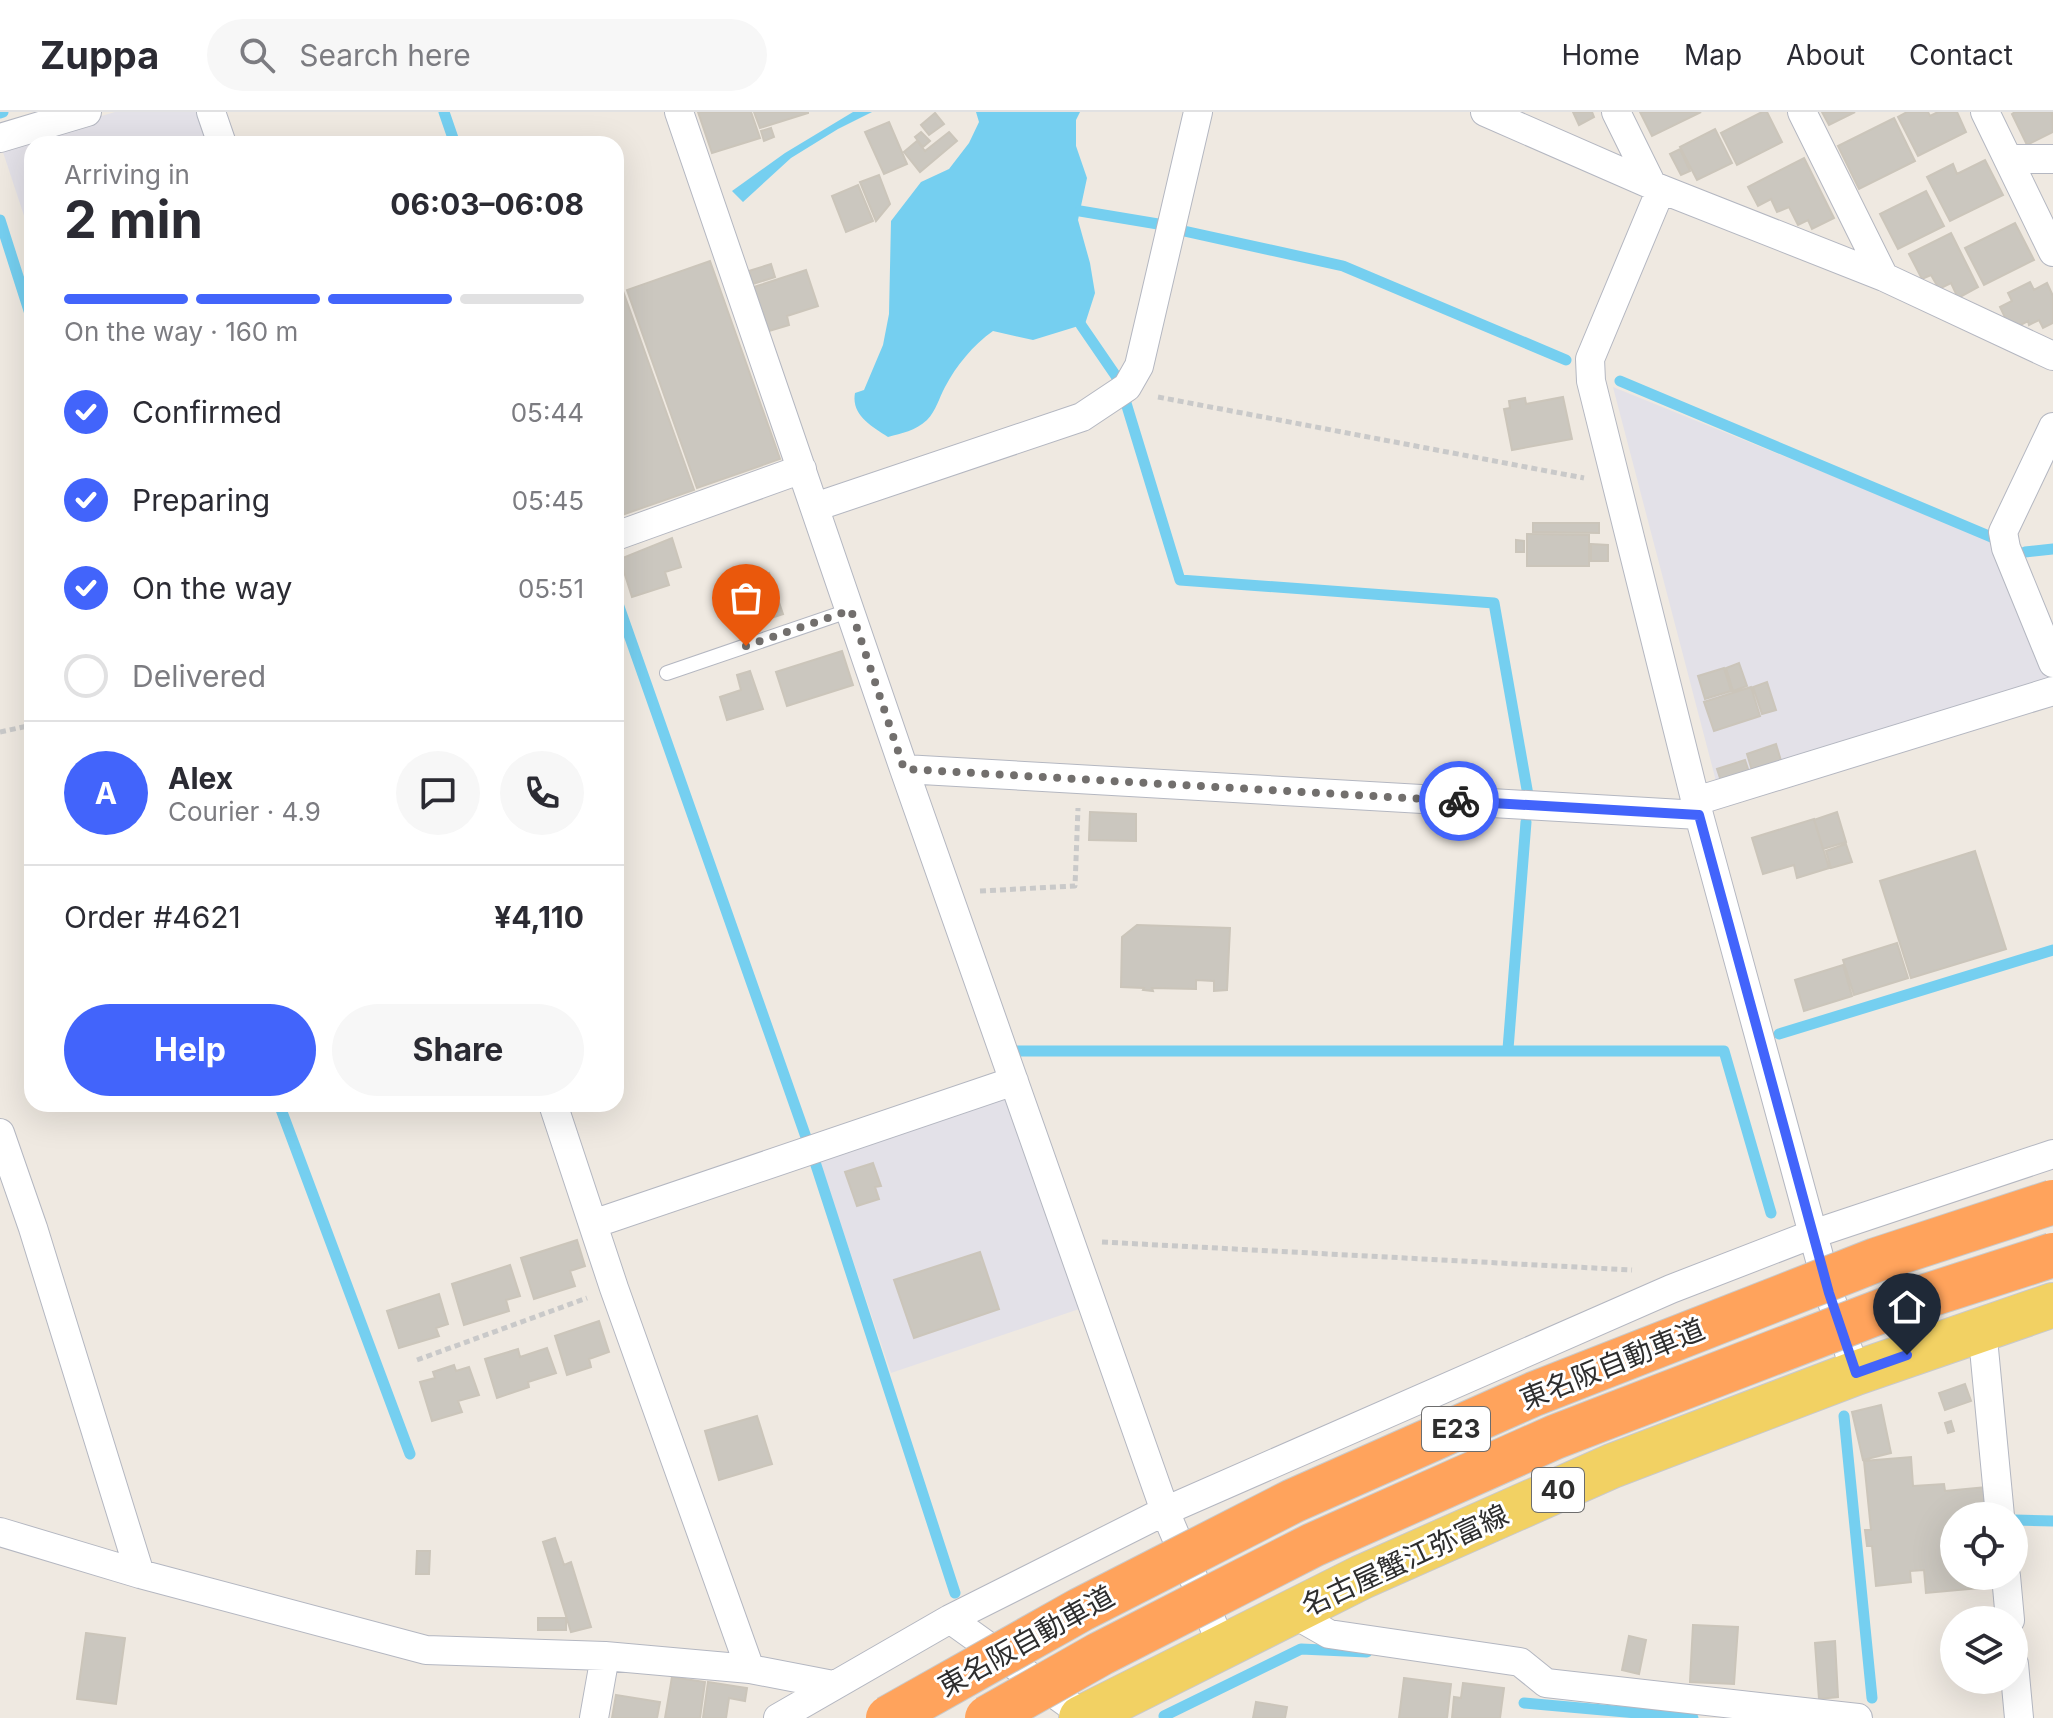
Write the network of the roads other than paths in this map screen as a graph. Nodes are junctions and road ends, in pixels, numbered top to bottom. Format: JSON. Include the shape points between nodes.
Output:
{"nodes":[{"id":1,"x":87,"y":112,"type":"edge"},
{"id":2,"x":211,"y":112,"type":"edge"},
{"id":3,"x":679,"y":112,"type":"edge"},
{"id":4,"x":1198,"y":112,"type":"edge"},
{"id":5,"x":1485,"y":112,"type":"edge"},
{"id":6,"x":1616,"y":112,"type":"edge"},
{"id":7,"x":1802,"y":112,"type":"edge"},
{"id":8,"x":1985,"y":112,"type":"edge"},
{"id":9,"x":219,"y":136,"type":"edge"},
{"id":10,"x":0,"y":138,"type":"edge"},
{"id":11,"x":2009,"y":159,"type":"junction"},
{"id":12,"x":2053,"y":159,"type":"edge"},
{"id":13,"x":1656,"y":187,"type":"junction"},
{"id":14,"x":2053,"y":252,"type":"edge"},
{"id":15,"x":1884,"y":277,"type":"junction"},
{"id":16,"x":2053,"y":356,"type":"edge"},
{"id":17,"x":2053,"y":427,"type":"edge"},
{"id":18,"x":802,"y":469,"type":"junction"},
{"id":19,"x":815,"y":507,"type":"junction"},
{"id":20,"x":624,"y":533,"type":"edge"},
{"id":21,"x":851,"y":610,"type":"junction"},
{"id":22,"x":2053,"y":663,"type":"edge"},
{"id":23,"x":667,"y":673,"type":"dead end"},
{"id":24,"x":2053,"y":691,"type":"edge"},
{"id":25,"x":904,"y":769,"type":"junction"},
{"id":26,"x":1698,"y":808,"type":"junction"},
{"id":27,"x":1014,"y":1081,"type":"junction"},
{"id":28,"x":556,"y":1112,"type":"edge"},
{"id":29,"x":0,"y":1133,"type":"edge"},
{"id":30,"x":2053,"y":1154,"type":"edge"},
{"id":31,"x":2053,"y":1202,"type":"edge"},
{"id":32,"x":593,"y":1224,"type":"junction"},
{"id":33,"x":1813,"y":1234,"type":"junction"},
{"id":34,"x":2053,"y":1255,"type":"edge"},
{"id":35,"x":2053,"y":1305,"type":"edge"},
{"id":36,"x":1982,"y":1328,"type":"junction"},
{"id":37,"x":1856,"y":1373,"type":"junction"},
{"id":38,"x":1999,"y":1502,"type":"edge"},
{"id":39,"x":1165,"y":1511,"type":"junction"},
{"id":40,"x":0,"y":1532,"type":"edge"},
{"id":41,"x":140,"y":1574,"type":"junction"},
{"id":42,"x":1292,"y":1613,"type":"junction"},
{"id":43,"x":950,"y":1619,"type":"junction"},
{"id":44,"x":1223,"y":1648,"type":"junction"},
{"id":45,"x":605,"y":1656,"type":"junction"},
{"id":46,"x":750,"y":1669,"type":"junction"},
{"id":47,"x":833,"y":1685,"type":"junction"},
{"id":48,"x":2017,"y":1694,"type":"edge"},
{"id":49,"x":1085,"y":1717,"type":"edge"},
{"id":50,"x":594,"y":1718,"type":"edge"},
{"id":51,"x":778,"y":1718,"type":"edge"},
{"id":52,"x":888,"y":1718,"type":"edge"},
{"id":53,"x":987,"y":1718,"type":"edge"},
{"id":54,"x":1858,"y":1718,"type":"edge"},
{"id":55,"x":2019,"y":1718,"type":"edge"}],
"edges":[{"from":1,"to":10,"type":"street"},
{"from":2,"to":9,"type":"street"},
{"from":3,"to":18,"type":"street"},
{"from":4,"to":19,"type":"street","via":[[1139,366],[1127,387],[1082,417]]},
{"from":5,"to":13,"type":"street"},
{"from":6,"to":13,"type":"street"},
{"from":7,"to":15,"type":"street"},
{"from":8,"to":11,"type":"street"},
{"from":11,"to":12,"type":"street"},
{"from":11,"to":14,"type":"street"},
{"from":13,"to":15,"type":"street"},
{"from":13,"to":26,"type":"street","via":[[1590,359],[1591,381]]},
{"from":15,"to":16,"type":"street"},
{"from":17,"to":22,"type":"street","via":[[2003,532]]},
{"from":18,"to":19,"type":"street"},
{"from":18,"to":20,"type":"street"},
{"from":19,"to":21,"type":"street"},
{"from":21,"to":23,"type":"lane"},
{"from":21,"to":25,"type":"street"},
{"from":24,"to":26,"type":"street"},
{"from":25,"to":26,"type":"street"},
{"from":25,"to":27,"type":"street"},
{"from":26,"to":33,"type":"street"},
{"from":27,"to":32,"type":"street"},
{"from":27,"to":39,"type":"street"},
{"from":28,"to":32,"type":"street"},
{"from":29,"to":41,"type":"street"},
{"from":30,"to":33,"type":"street"},
{"from":31,"to":52,"type":"highway","name":"東名阪自動車道","number":"E23","bridge":true,"via":[[1876,1260],[1534,1394],[1293,1501],[1080,1610]]},
{"from":32,"to":46,"type":"street"},
{"from":33,"to":37,"type":"street"},
{"from":33,"to":39,"type":"street","via":[[1671,1289]]},
{"from":34,"to":53,"type":"highway","name":"東名阪自動車道","number":"E23","bridge":true,"via":[[1892,1307],[1555,1437],[1313,1545]]},
{"from":35,"to":36,"type":"main road","name":"名古屋蟹江弥富線","number":"40"},
{"from":36,"to":37,"type":"main road","name":"名古屋蟹江弥富線","number":"40"},
{"from":36,"to":38,"type":"street"},
{"from":37,"to":42,"type":"main road","name":"名古屋蟹江弥富線","number":"40","via":[[1612,1466]]},
{"from":39,"to":43,"type":"street"},
{"from":39,"to":44,"type":"street"},
{"from":40,"to":41,"type":"street"},
{"from":41,"to":45,"type":"street","via":[[426,1650]]},
{"from":42,"to":44,"type":"main road","name":"名古屋蟹江弥富線","number":"40"},
{"from":42,"to":54,"type":"street","via":[[1329,1634],[1520,1662],[1546,1683]]},
{"from":43,"to":47,"type":"street"},
{"from":43,"to":49,"type":"street"},
{"from":44,"to":49,"type":"main road","name":"名古屋蟹江弥富線","number":"40"},
{"from":45,"to":46,"type":"street"},
{"from":45,"to":50,"type":"street"},
{"from":46,"to":47,"type":"street"},
{"from":47,"to":51,"type":"street"},
{"from":48,"to":55,"type":"street"}]}
